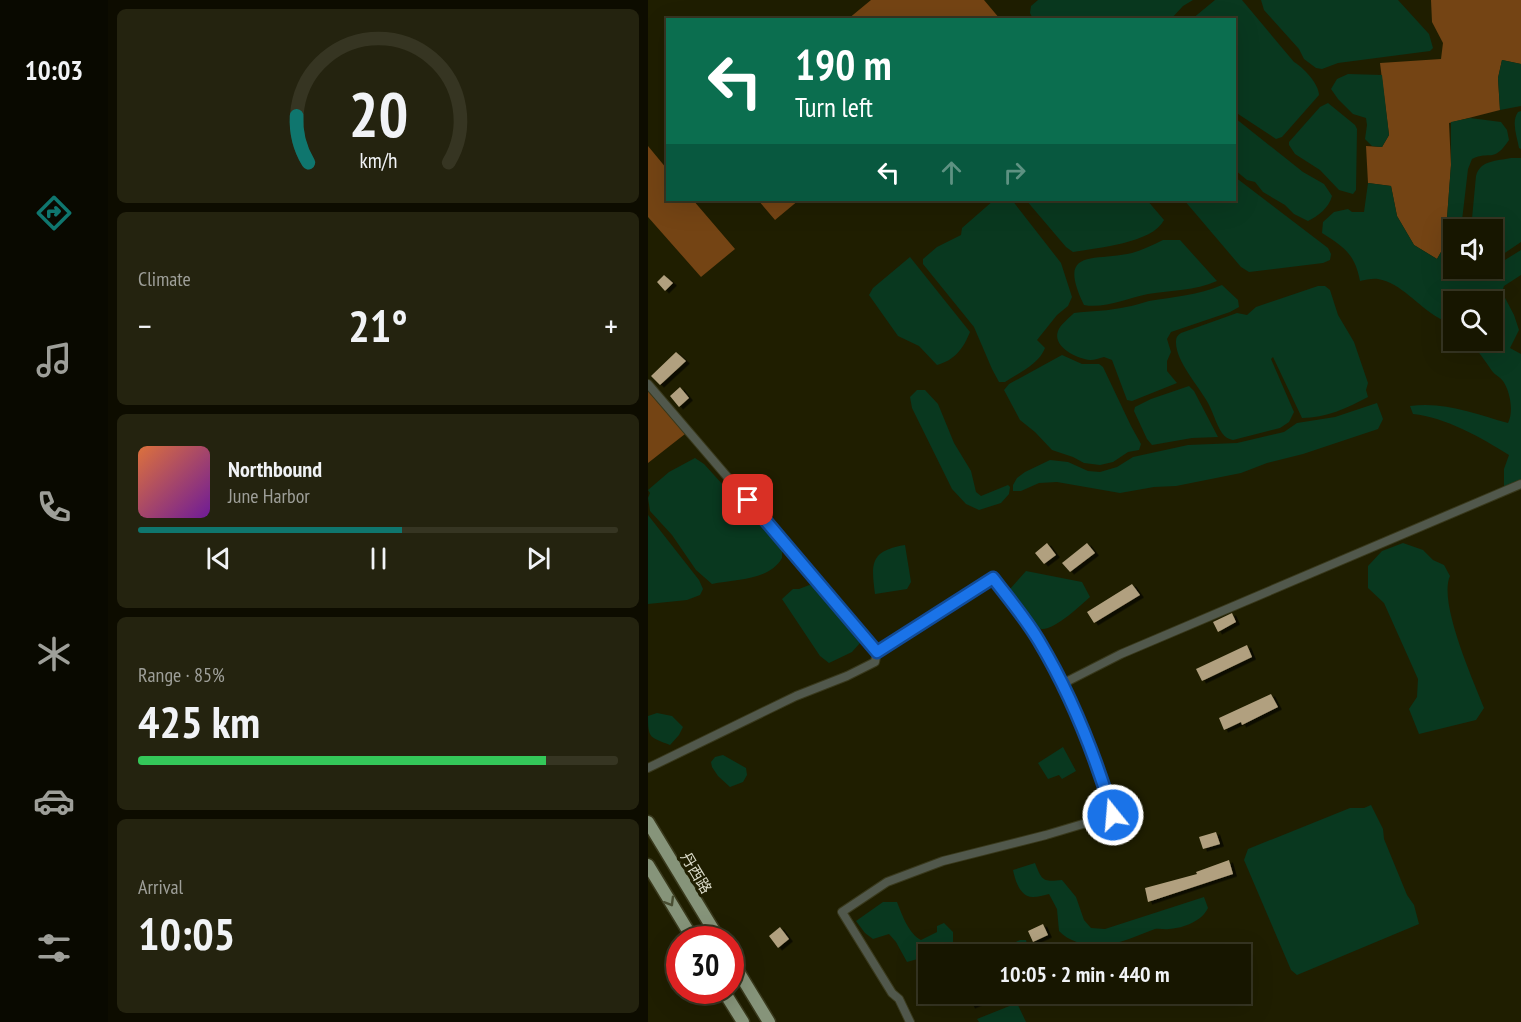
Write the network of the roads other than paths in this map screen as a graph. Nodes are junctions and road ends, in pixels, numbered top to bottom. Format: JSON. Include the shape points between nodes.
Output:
{"nodes":[{"id":1,"x":648,"y":384,"type":"edge"},
{"id":2,"x":1521,"y":484,"type":"edge"},
{"id":3,"x":877,"y":652,"type":"junction"},
{"id":4,"x":1062,"y":684,"type":"junction"},
{"id":5,"x":648,"y":768,"type":"edge"},
{"id":6,"x":648,"y":822,"type":"edge"},
{"id":7,"x":648,"y":865,"type":"edge"},
{"id":8,"x":685,"y":926,"type":"edge"},
{"id":9,"x":711,"y":926,"type":"edge"},
{"id":10,"x":744,"y":981,"type":"edge"},
{"id":11,"x":732,"y":1004,"type":"edge"},
{"id":12,"x":743,"y":1022,"type":"edge"},
{"id":13,"x":769,"y":1022,"type":"edge"},
{"id":14,"x":910,"y":1022,"type":"edge"}],
"edges":[{"from":1,"to":3,"type":"street"},
{"from":2,"to":4,"type":"street","via":[[1120,654]]},
{"from":3,"to":4,"type":"street","via":[[993,578],[1039,640]]},
{"from":3,"to":5,"type":"street","via":[[875,662],[795,696]]},
{"from":4,"to":14,"type":"street","via":[[1096,759],[1113,815],[944,861],[887,882],[842,912]]},
{"from":6,"to":9,"type":"main road","name":"丹西路"},
{"from":7,"to":8,"type":"main road","one_way":true},
{"from":10,"to":13,"type":"main road"},
{"from":11,"to":12,"type":"main road"}]}
